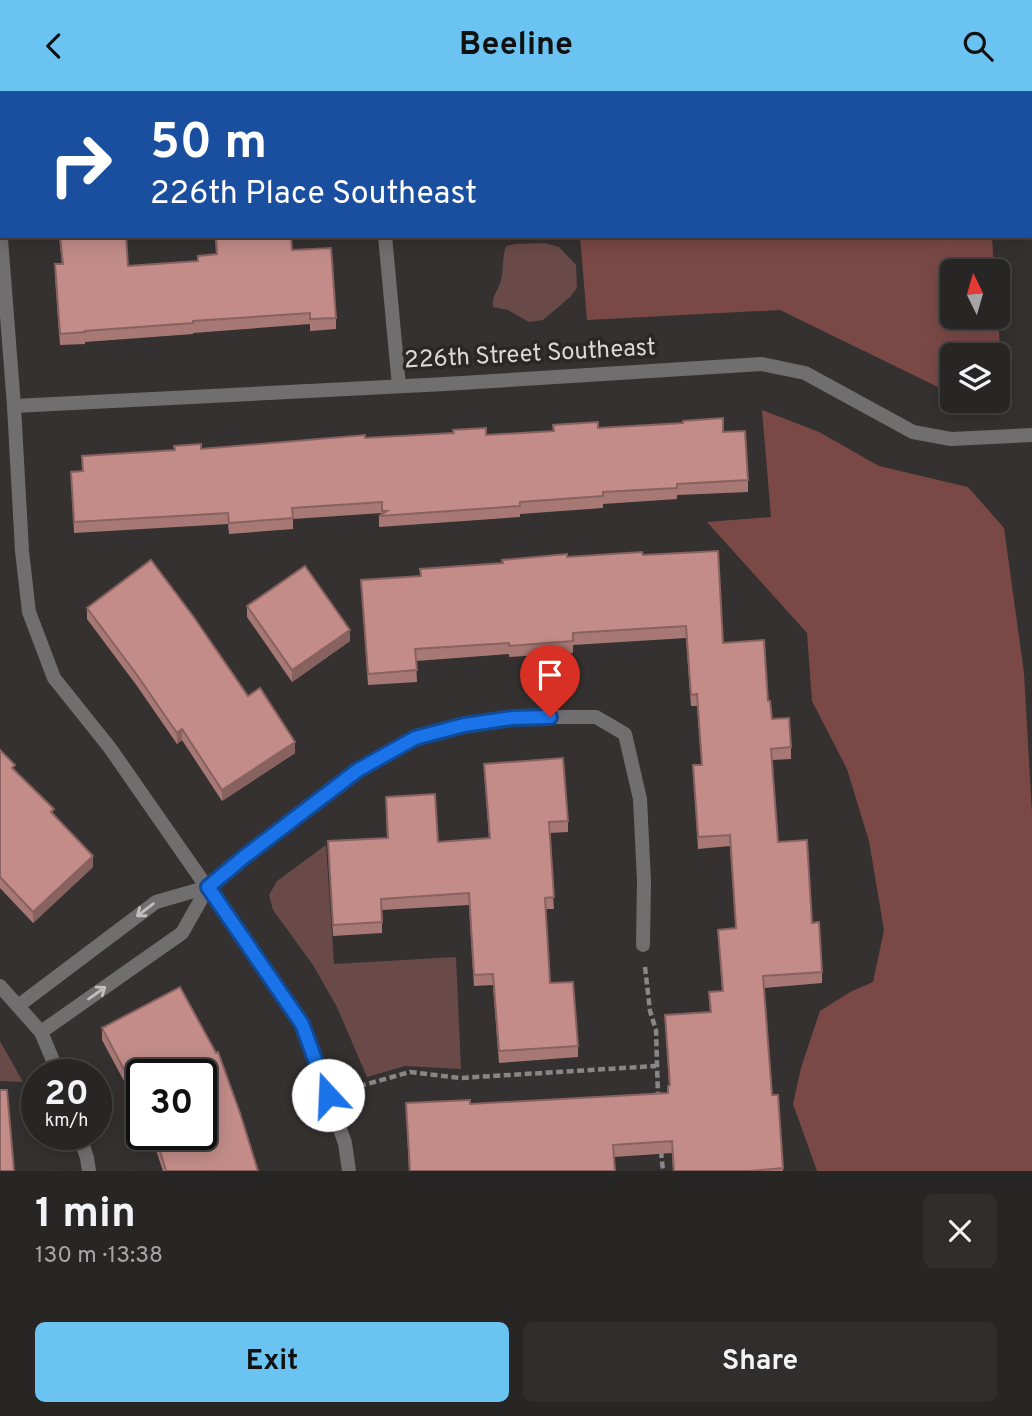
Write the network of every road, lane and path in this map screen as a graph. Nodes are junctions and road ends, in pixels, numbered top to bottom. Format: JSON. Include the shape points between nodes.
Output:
{"nodes":[{"id":1,"x":1,"y":238,"type":"edge"},
{"id":2,"x":385,"y":238,"type":"edge"},
{"id":3,"x":399,"y":386,"type":"junction"},
{"id":4,"x":14,"y":406,"type":"junction"},
{"id":5,"x":1032,"y":435,"type":"edge"},
{"id":6,"x":208,"y":887,"type":"junction"},
{"id":7,"x":643,"y":945,"type":"joint"},
{"id":8,"x":0,"y":986,"type":"edge"},
{"id":9,"x":18,"y":1006,"type":"junction"},
{"id":10,"x":41,"y":1032,"type":"junction"},
{"id":11,"x":52,"y":1059,"type":"edge"},
{"id":12,"x":656,"y":1066,"type":"junction"},
{"id":13,"x":328,"y":1095,"type":"junction"},
{"id":14,"x":659,"y":1105,"type":"edge"},
{"id":15,"x":661,"y":1145,"type":"edge"},
{"id":16,"x":85,"y":1150,"type":"edge"},
{"id":17,"x":89,"y":1171,"type":"edge"},
{"id":18,"x":349,"y":1171,"type":"edge"},
{"id":19,"x":663,"y":1171,"type":"edge"}],
"edges":[{"from":1,"to":4,"type":"street"},
{"from":2,"to":3,"type":"street"},
{"from":3,"to":4,"type":"street","name":"226th Street Southeast"},
{"from":3,"to":5,"type":"street","name":"226th Street Southeast","via":[[762,364],[805,373],[913,432],[951,439]]},
{"from":4,"to":6,"type":"street","via":[[29,612],[54,678],[110,748]]},
{"from":6,"to":7,"type":"street","via":[[358,770],[415,738],[512,718],[596,717],[625,734],[640,799]]},
{"from":6,"to":9,"type":"street","one_way":true,"via":[[156,902]]},
{"from":10,"to":6,"type":"street","one_way":true,"via":[[182,933]]},
{"from":6,"to":13,"type":"street","via":[[302,1024]]},
{"from":7,"to":12,"type":"path","via":[[656,1030]]},
{"from":8,"to":9,"type":"street"},
{"from":9,"to":10,"type":"street"},
{"from":10,"to":11,"type":"street"},
{"from":12,"to":13,"type":"path","via":[[460,1078],[410,1072]]},
{"from":12,"to":14,"type":"path"},
{"from":13,"to":18,"type":"street","via":[[345,1143]]},
{"from":15,"to":19,"type":"path"},
{"from":16,"to":17,"type":"street"}]}
